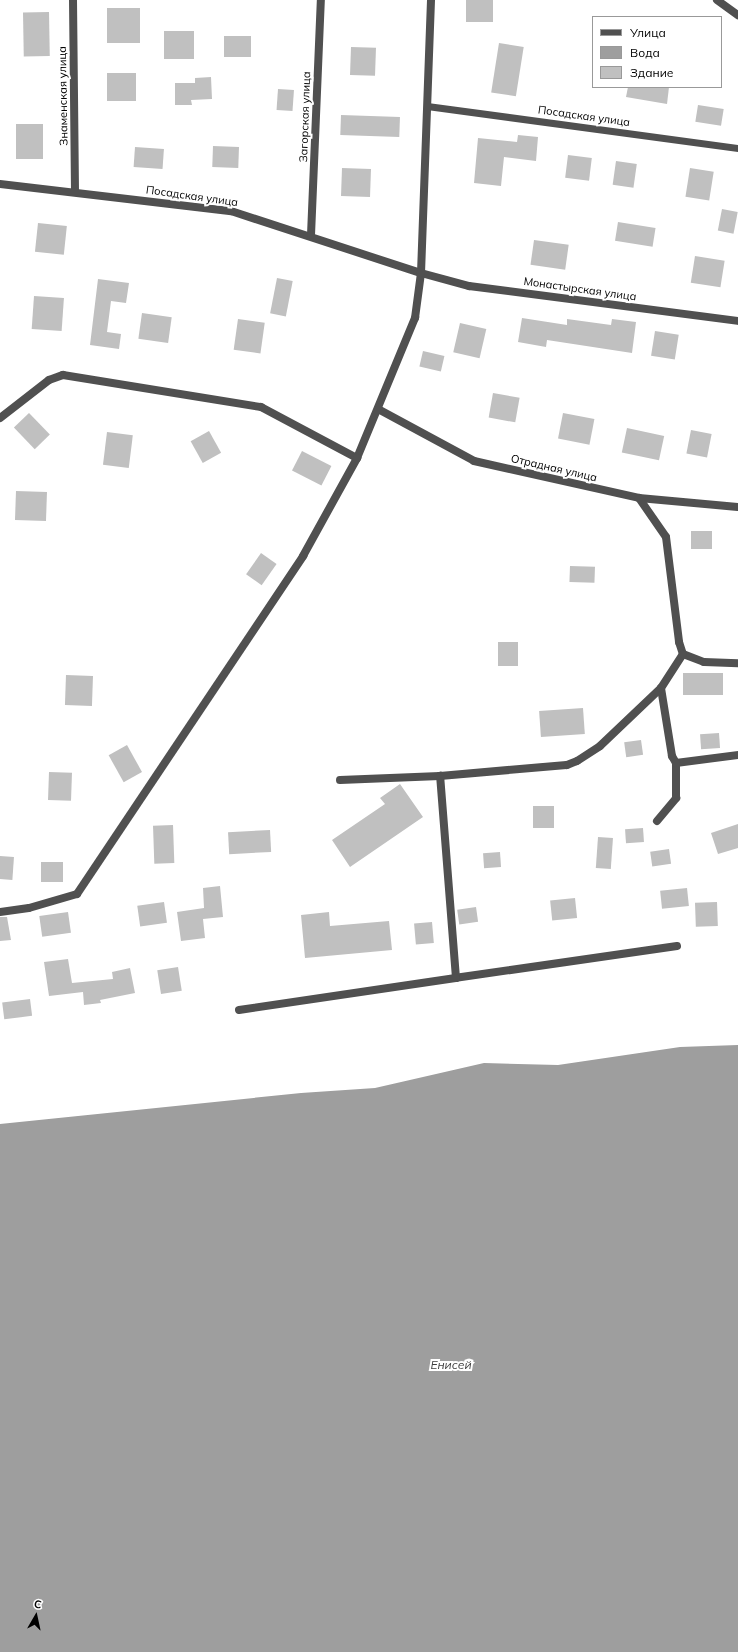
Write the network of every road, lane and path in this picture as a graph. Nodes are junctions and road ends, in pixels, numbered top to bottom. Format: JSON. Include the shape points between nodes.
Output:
{"nodes":[{"id":1,"x":73,"y":0,"type":"edge"},
{"id":2,"x":321,"y":0,"type":"edge"},
{"id":3,"x":431,"y":0,"type":"edge"},
{"id":4,"x":717,"y":0,"type":"edge"},
{"id":5,"x":738,"y":15,"type":"edge"},
{"id":6,"x":427,"y":106,"type":"junction"},
{"id":7,"x":738,"y":148,"type":"edge"},
{"id":8,"x":0,"y":184,"type":"edge"},
{"id":9,"x":75,"y":192,"type":"junction"},
{"id":10,"x":311,"y":235,"type":"junction"},
{"id":11,"x":421,"y":273,"type":"junction"},
{"id":12,"x":738,"y":321,"type":"edge"},
{"id":13,"x":378,"y":409,"type":"junction"},
{"id":14,"x":0,"y":418,"type":"edge"},
{"id":15,"x":357,"y":458,"type":"junction"},
{"id":16,"x":638,"y":498,"type":"junction"},
{"id":17,"x":738,"y":507,"type":"edge"},
{"id":18,"x":683,"y":654,"type":"junction"},
{"id":19,"x":738,"y":663,"type":"edge"},
{"id":20,"x":660,"y":688,"type":"junction"},
{"id":21,"x":738,"y":755,"type":"edge"},
{"id":22,"x":676,"y":763,"type":"junction"},
{"id":23,"x":440,"y":776,"type":"junction"},
{"id":24,"x":340,"y":780,"type":"dead end"},
{"id":25,"x":657,"y":821,"type":"dead end"},
{"id":26,"x":0,"y":912,"type":"edge"},
{"id":27,"x":677,"y":946,"type":"dead end"},
{"id":28,"x":456,"y":978,"type":"junction"},
{"id":29,"x":239,"y":1010,"type":"dead end"}],
"edges":[{"from":1,"to":9,"type":"street","name":"Знаменская улица"},
{"from":2,"to":10,"type":"street","name":"Загорская улица"},
{"from":3,"to":6,"type":"street"},
{"from":4,"to":5,"type":"street"},
{"from":6,"to":7,"type":"lane","name":"Посадская улица"},
{"from":6,"to":11,"type":"street"},
{"from":8,"to":9,"type":"street","name":"Посадская улица"},
{"from":9,"to":10,"type":"street","name":"Посадская улица","via":[[231,211]]},
{"from":10,"to":11,"type":"street","name":"Посадская улица"},
{"from":11,"to":12,"type":"street","name":"Монастырская улица","via":[[469,286]]},
{"from":11,"to":13,"type":"street","via":[[415,318]]},
{"from":13,"to":15,"type":"street"},
{"from":13,"to":16,"type":"street","name":"Отрадная улица","via":[[474,461]]},
{"from":14,"to":15,"type":"street","via":[[49,380],[63,375],[261,407]]},
{"from":15,"to":26,"type":"street","via":[[303,556],[77,894],[29,908]]},
{"from":16,"to":17,"type":"street","name":"Отрадная улица"},
{"from":16,"to":18,"type":"street","via":[[666,536],[679,642]]},
{"from":18,"to":19,"type":"street","via":[[693,660],[704,662]]},
{"from":18,"to":20,"type":"street"},
{"from":20,"to":22,"type":"street","via":[[672,756]]},
{"from":20,"to":23,"type":"street","via":[[600,746],[567,765]]},
{"from":21,"to":22,"type":"street"},
{"from":22,"to":25,"type":"street","via":[[676,798]]},
{"from":23,"to":24,"type":"street"},
{"from":23,"to":28,"type":"street"},
{"from":27,"to":28,"type":"street"},
{"from":28,"to":29,"type":"street"}]}
